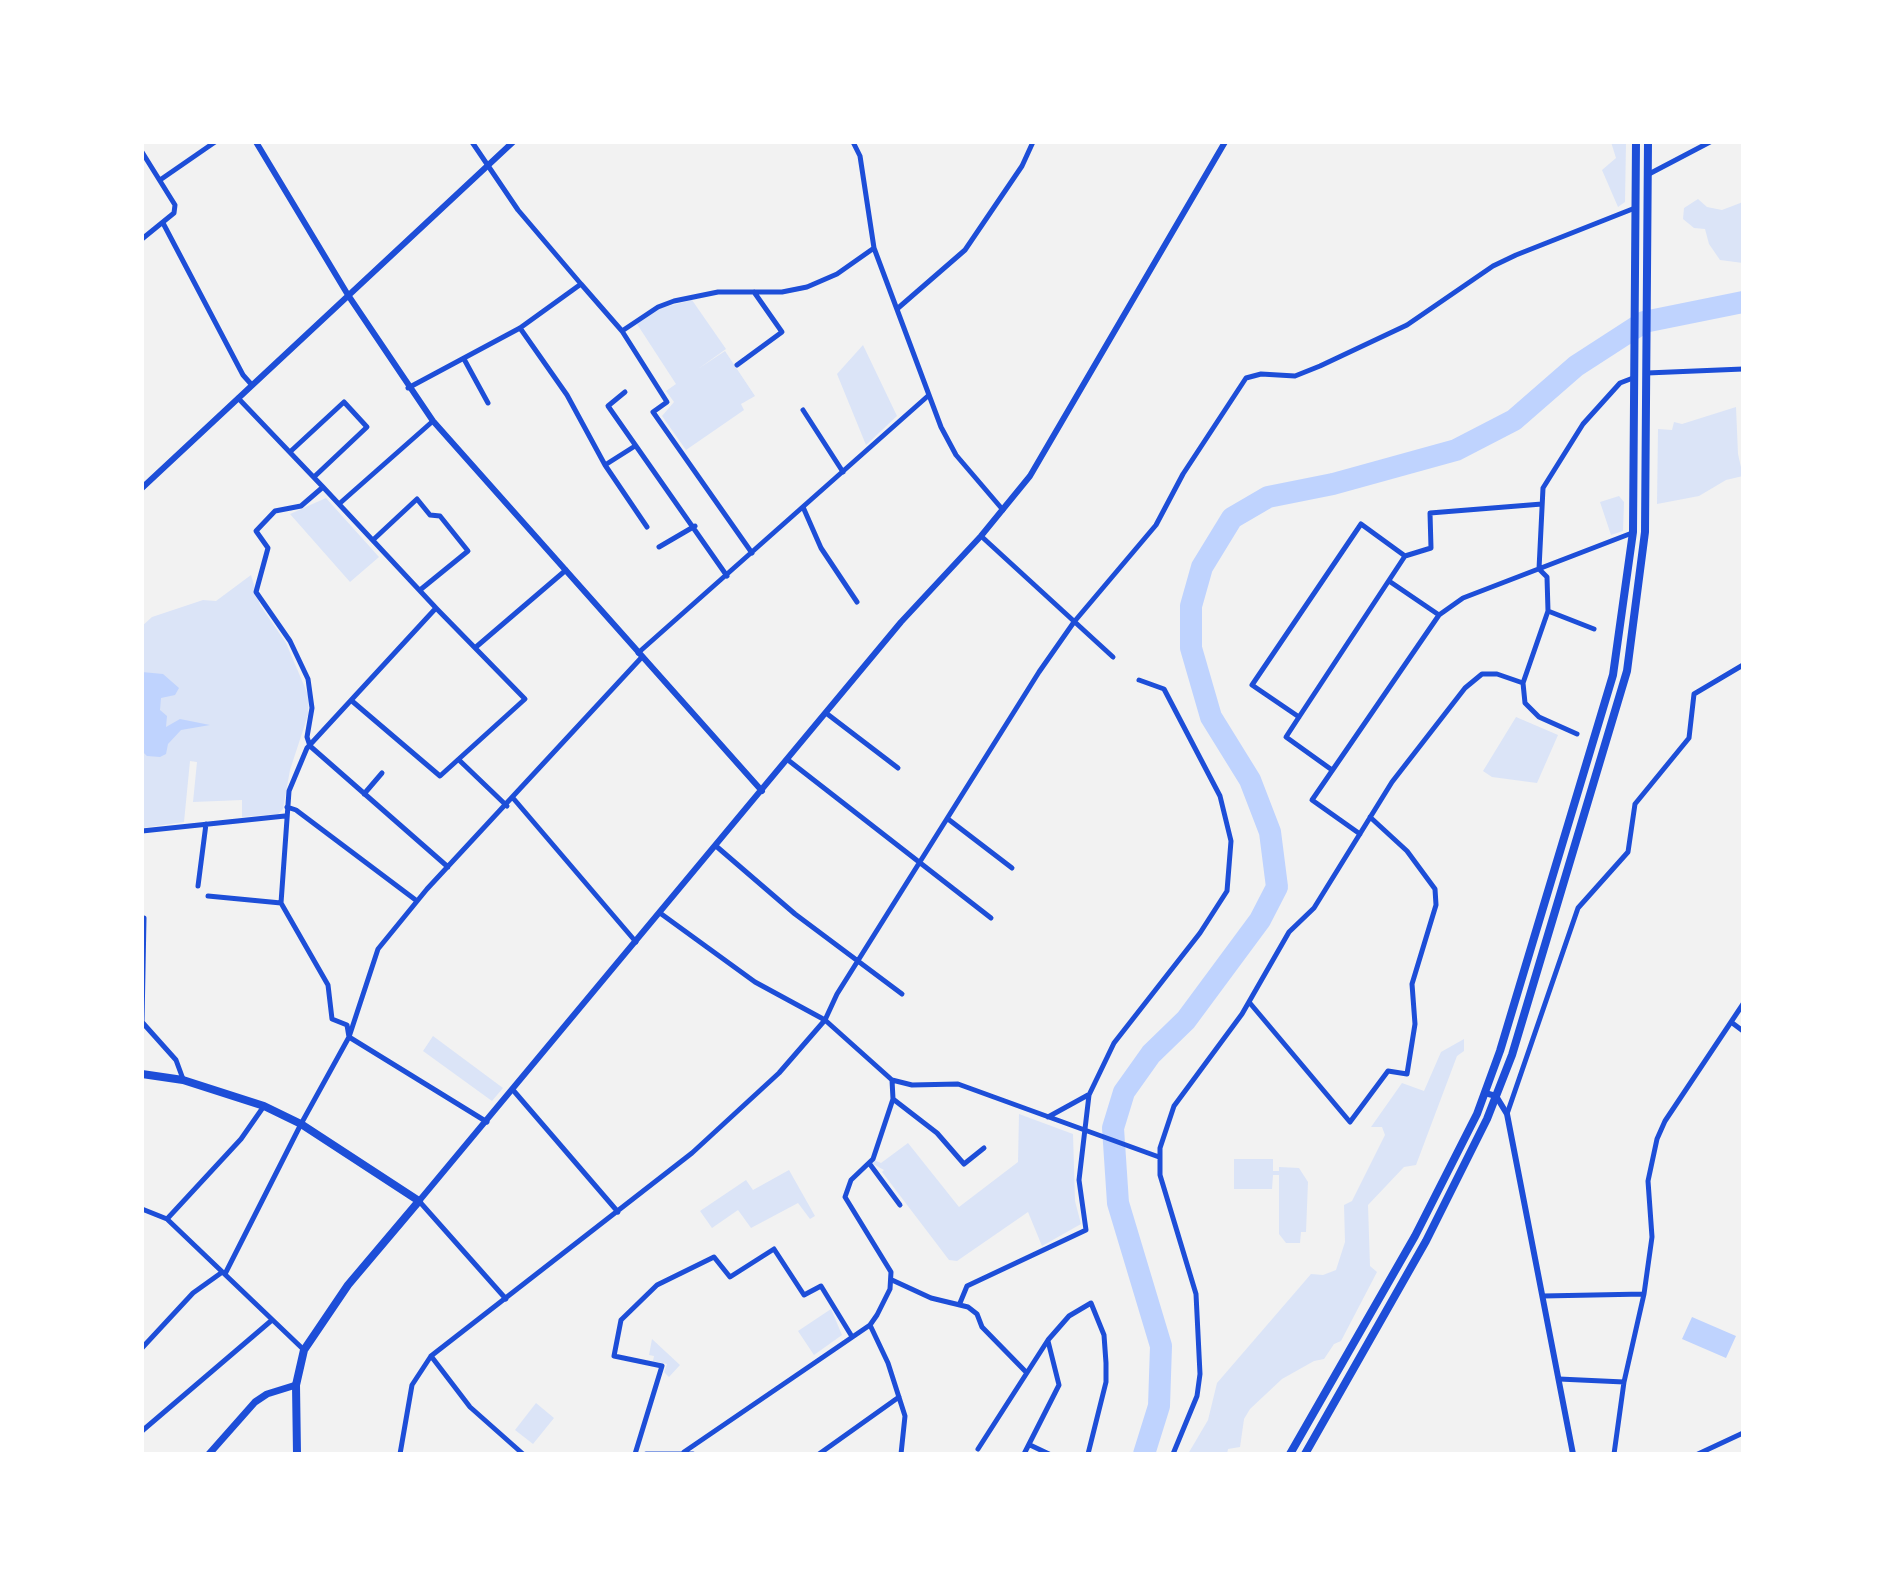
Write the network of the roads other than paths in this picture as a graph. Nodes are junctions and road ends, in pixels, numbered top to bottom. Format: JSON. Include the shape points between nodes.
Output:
{"nodes":[{"id":1,"x":215,"y":142,"type":"edge"},
{"id":2,"x":256,"y":142,"type":"edge"},
{"id":3,"x":472,"y":142,"type":"edge"},
{"id":4,"x":513,"y":142,"type":"edge"},
{"id":5,"x":853,"y":142,"type":"edge"},
{"id":6,"x":1033,"y":142,"type":"edge"},
{"id":7,"x":1225,"y":142,"type":"edge"},
{"id":8,"x":1636,"y":142,"type":"edge"},
{"id":9,"x":1648,"y":142,"type":"edge"},
{"id":10,"x":1710,"y":142,"type":"edge"},
{"id":11,"x":142,"y":152,"type":"edge"},
{"id":12,"x":486,"y":166,"type":"junction"},
{"id":13,"x":1648,"y":174,"type":"junction"},
{"id":14,"x":160,"y":180,"type":"junction"},
{"id":15,"x":1635,"y":208,"type":"junction"},
{"id":16,"x":163,"y":223,"type":"junction"},
{"id":17,"x":142,"y":239,"type":"edge"},
{"id":18,"x":874,"y":248,"type":"junction"},
{"id":19,"x":581,"y":284,"type":"junction"},
{"id":20,"x":753,"y":291,"type":"junction"},
{"id":21,"x":348,"y":295,"type":"junction"},
{"id":22,"x":897,"y":309,"type":"junction"},
{"id":23,"x":520,"y":328,"type":"junction"},
{"id":24,"x":622,"y":331,"type":"junction"},
{"id":25,"x":464,"y":359,"type":"junction"},
{"id":26,"x":737,"y":365,"type":"dead end"},
{"id":27,"x":1743,"y":369,"type":"edge"},
{"id":28,"x":1647,"y":373,"type":"junction"},
{"id":29,"x":1634,"y":378,"type":"junction"},
{"id":30,"x":251,"y":384,"type":"junction"},
{"id":31,"x":408,"y":388,"type":"junction"},
{"id":32,"x":625,"y":392,"type":"dead end"},
{"id":33,"x":929,"y":395,"type":"junction"},
{"id":34,"x":237,"y":397,"type":"junction"},
{"id":35,"x":488,"y":403,"type":"dead end"},
{"id":36,"x":803,"y":410,"type":"dead end"},
{"id":37,"x":433,"y":421,"type":"junction"},
{"id":38,"x":635,"y":446,"type":"junction"},
{"id":39,"x":291,"y":452,"type":"junction"},
{"id":40,"x":605,"y":465,"type":"junction"},
{"id":41,"x":843,"y":472,"type":"junction"},
{"id":42,"x":314,"y":477,"type":"junction"},
{"id":43,"x":323,"y":487,"type":"junction"},
{"id":44,"x":142,"y":488,"type":"edge"},
{"id":45,"x":339,"y":504,"type":"junction"},
{"id":46,"x":1542,"y":504,"type":"junction"},
{"id":47,"x":803,"y":507,"type":"junction"},
{"id":48,"x":1003,"y":510,"type":"junction"},
{"id":49,"x":695,"y":526,"type":"junction"},
{"id":50,"x":647,"y":527,"type":"dead end"},
{"id":51,"x":1633,"y":532,"type":"junction"},
{"id":52,"x":981,"y":536,"type":"junction"},
{"id":53,"x":373,"y":540,"type":"junction"},
{"id":54,"x":659,"y":547,"type":"dead end"},
{"id":55,"x":752,"y":553,"type":"junction"},
{"id":56,"x":1405,"y":556,"type":"junction"},
{"id":57,"x":1539,"y":569,"type":"junction"},
{"id":58,"x":566,"y":570,"type":"junction"},
{"id":59,"x":727,"y":576,"type":"junction"},
{"id":60,"x":1389,"y":581,"type":"junction"},
{"id":61,"x":420,"y":590,"type":"junction"},
{"id":62,"x":857,"y":602,"type":"dead end"},
{"id":63,"x":436,"y":608,"type":"junction"},
{"id":64,"x":1548,"y":611,"type":"junction"},
{"id":65,"x":1439,"y":615,"type":"junction"},
{"id":66,"x":1074,"y":622,"type":"junction"},
{"id":67,"x":1594,"y":629,"type":"dead end"},
{"id":68,"x":476,"y":647,"type":"junction"},
{"id":69,"x":640,"y":655,"type":"junction"},
{"id":70,"x":1113,"y":657,"type":"dead end"},
{"id":71,"x":1743,"y":665,"type":"edge"},
{"id":72,"x":1139,"y":680,"type":"dead end"},
{"id":73,"x":1523,"y":683,"type":"junction"},
{"id":74,"x":352,"y":701,"type":"junction"},
{"id":75,"x":826,"y":713,"type":"junction"},
{"id":76,"x":1299,"y":717,"type":"junction"},
{"id":77,"x":1577,"y":734,"type":"dead end"},
{"id":78,"x":310,"y":746,"type":"junction"},
{"id":79,"x":459,"y":760,"type":"junction"},
{"id":80,"x":788,"y":760,"type":"junction"},
{"id":81,"x":898,"y":768,"type":"dead end"},
{"id":82,"x":1332,"y":770,"type":"junction"},
{"id":83,"x":382,"y":773,"type":"dead end"},
{"id":84,"x":762,"y":791,"type":"junction"},
{"id":85,"x":364,"y":794,"type":"junction"},
{"id":86,"x":513,"y":798,"type":"junction"},
{"id":87,"x":507,"y":806,"type":"junction"},
{"id":88,"x":287,"y":807,"type":"junction"},
{"id":89,"x":285,"y":816,"type":"junction"},
{"id":90,"x":1370,"y":817,"type":"junction"},
{"id":91,"x":948,"y":819,"type":"junction"},
{"id":92,"x":206,"y":824,"type":"junction"},
{"id":93,"x":142,"y":831,"type":"edge"},
{"id":94,"x":1361,"y":835,"type":"junction"},
{"id":95,"x":716,"y":846,"type":"junction"},
{"id":96,"x":919,"y":864,"type":"junction"},
{"id":97,"x":448,"y":867,"type":"junction"},
{"id":98,"x":1012,"y":868,"type":"dead end"},
{"id":99,"x":198,"y":886,"type":"dead end"},
{"id":100,"x":208,"y":896,"type":"dead end"},
{"id":101,"x":417,"y":901,"type":"junction"},
{"id":102,"x":281,"y":903,"type":"junction"},
{"id":103,"x":660,"y":913,"type":"junction"},
{"id":104,"x":144,"y":918,"type":"dead end"},
{"id":105,"x":991,"y":918,"type":"dead end"},
{"id":106,"x":636,"y":942,"type":"junction"},
{"id":107,"x":858,"y":961,"type":"junction"},
{"id":108,"x":902,"y":994,"type":"dead end"},
{"id":109,"x":1249,"y":1002,"type":"junction"},
{"id":110,"x":1743,"y":1004,"type":"edge"},
{"id":111,"x":825,"y":1020,"type":"junction"},
{"id":112,"x":142,"y":1022,"type":"edge"},
{"id":113,"x":1731,"y":1022,"type":"junction"},
{"id":114,"x":1743,"y":1031,"type":"edge"},
{"id":115,"x":349,"y":1037,"type":"junction"},
{"id":116,"x":142,"y":1074,"type":"edge"},
{"id":117,"x":183,"y":1080,"type":"junction"},
{"id":118,"x":892,"y":1080,"type":"junction"},
{"id":119,"x":513,"y":1090,"type":"junction"},
{"id":120,"x":1485,"y":1093,"type":"junction"},
{"id":121,"x":1089,"y":1095,"type":"junction"},
{"id":122,"x":1496,"y":1096,"type":"junction"},
{"id":123,"x":893,"y":1099,"type":"junction"},
{"id":124,"x":264,"y":1106,"type":"junction"},
{"id":125,"x":1507,"y":1114,"type":"junction"},
{"id":126,"x":1048,"y":1117,"type":"junction"},
{"id":127,"x":487,"y":1122,"type":"junction"},
{"id":128,"x":301,"y":1124,"type":"junction"},
{"id":129,"x":1086,"y":1132,"type":"junction"},
{"id":130,"x":984,"y":1148,"type":"dead end"},
{"id":131,"x":1159,"y":1157,"type":"junction"},
{"id":132,"x":869,"y":1163,"type":"junction"},
{"id":133,"x":419,"y":1201,"type":"junction"},
{"id":134,"x":900,"y":1205,"type":"dead end"},
{"id":135,"x":143,"y":1211,"type":"edge"},
{"id":136,"x":618,"y":1212,"type":"junction"},
{"id":137,"x":167,"y":1219,"type":"junction"},
{"id":138,"x":224,"y":1273,"type":"junction"},
{"id":139,"x":892,"y":1280,"type":"junction"},
{"id":140,"x":1644,"y":1294,"type":"junction"},
{"id":141,"x":1543,"y":1296,"type":"junction"},
{"id":142,"x":506,"y":1299,"type":"junction"},
{"id":143,"x":960,"y":1303,"type":"junction"},
{"id":144,"x":272,"y":1320,"type":"junction"},
{"id":145,"x":870,"y":1325,"type":"junction"},
{"id":146,"x":851,"y":1335,"type":"junction"},
{"id":147,"x":1048,"y":1340,"type":"junction"},
{"id":148,"x":142,"y":1348,"type":"edge"},
{"id":149,"x":304,"y":1350,"type":"junction"},
{"id":150,"x":431,"y":1356,"type":"junction"},
{"id":151,"x":1025,"y":1371,"type":"junction"},
{"id":152,"x":1559,"y":1379,"type":"junction"},
{"id":153,"x":1624,"y":1382,"type":"junction"},
{"id":154,"x":296,"y":1385,"type":"junction"},
{"id":155,"x":899,"y":1397,"type":"junction"},
{"id":156,"x":142,"y":1431,"type":"edge"},
{"id":157,"x":1743,"y":1433,"type":"edge"},
{"id":158,"x":1030,"y":1445,"type":"junction"},
{"id":159,"x":978,"y":1449,"type":"dead end"},
{"id":160,"x":684,"y":1452,"type":"edge"},
{"id":161,"x":209,"y":1454,"type":"edge"},
{"id":162,"x":297,"y":1454,"type":"edge"},
{"id":163,"x":400,"y":1454,"type":"edge"},
{"id":164,"x":523,"y":1454,"type":"edge"},
{"id":165,"x":635,"y":1454,"type":"edge"},
{"id":166,"x":646,"y":1454,"type":"edge"},
{"id":167,"x":693,"y":1454,"type":"edge"},
{"id":168,"x":819,"y":1454,"type":"edge"},
{"id":169,"x":901,"y":1454,"type":"edge"},
{"id":170,"x":1024,"y":1454,"type":"edge"},
{"id":171,"x":1049,"y":1454,"type":"edge"},
{"id":172,"x":1088,"y":1454,"type":"edge"},
{"id":173,"x":1173,"y":1454,"type":"edge"},
{"id":174,"x":1290,"y":1454,"type":"edge"},
{"id":175,"x":1305,"y":1454,"type":"edge"},
{"id":176,"x":1573,"y":1454,"type":"edge"},
{"id":177,"x":1614,"y":1454,"type":"edge"},
{"id":178,"x":1698,"y":1454,"type":"edge"}],
"edges":[{"from":1,"to":14,"type":"street"},
{"from":2,"to":21,"type":"street"},
{"from":3,"to":12,"type":"street"},
{"from":4,"to":12,"type":"street"},
{"from":5,"to":18,"type":"street","via":[[860,156]]},
{"from":6,"to":22,"type":"street","via":[[965,250]]},
{"from":7,"to":48,"type":"street","via":[[1059,431]]},
{"from":8,"to":15,"type":"highway"},
{"from":9,"to":13,"type":"highway"},
{"from":10,"to":13,"type":"street"},
{"from":11,"to":14,"type":"street"},
{"from":12,"to":19,"type":"street"},
{"from":12,"to":21,"type":"street"},
{"from":13,"to":28,"type":"highway"},
{"from":14,"to":16,"type":"street","via":[[175,205]]},
{"from":15,"to":29,"type":"highway"},
{"from":15,"to":66,"type":"street","via":[[1516,255],[1407,325],[1320,366],[1295,376],[1246,378],[1156,525]]},
{"from":16,"to":17,"type":"street"},
{"from":16,"to":30,"type":"street"},
{"from":18,"to":20,"type":"street","via":[[807,287]]},
{"from":18,"to":22,"type":"street"},
{"from":19,"to":23,"type":"street"},
{"from":19,"to":24,"type":"street"},
{"from":20,"to":24,"type":"street","via":[[666,303]]},
{"from":20,"to":26,"type":"street","via":[[782,332]]},
{"from":21,"to":30,"type":"street"},
{"from":21,"to":31,"type":"street"},
{"from":22,"to":33,"type":"street"},
{"from":23,"to":25,"type":"street"},
{"from":23,"to":40,"type":"street","via":[[567,395]]},
{"from":24,"to":55,"type":"street","via":[[667,402],[653,412]]},
{"from":25,"to":31,"type":"street"},
{"from":25,"to":35,"type":"street"},
{"from":27,"to":28,"type":"street"},
{"from":28,"to":122,"type":"highway","via":[[1645,532],[1627,671]]},
{"from":29,"to":46,"type":"street","via":[[1620,383],[1566,446],[1543,488]]},
{"from":29,"to":51,"type":"highway"},
{"from":30,"to":34,"type":"street"},
{"from":31,"to":37,"type":"street"},
{"from":32,"to":38,"type":"street","via":[[608,406]]},
{"from":33,"to":41,"type":"street"},
{"from":33,"to":48,"type":"street","via":[[956,455]]},
{"from":34,"to":39,"type":"street"},
{"from":34,"to":44,"type":"street"},
{"from":36,"to":41,"type":"street"},
{"from":37,"to":45,"type":"street"},
{"from":37,"to":58,"type":"street"},
{"from":38,"to":40,"type":"street"},
{"from":38,"to":49,"type":"street"},
{"from":39,"to":42,"type":"street"},
{"from":39,"to":42,"type":"street","via":[[344,402],[367,427]]},
{"from":40,"to":50,"type":"street"},
{"from":41,"to":47,"type":"street"},
{"from":42,"to":43,"type":"street"},
{"from":43,"to":45,"type":"street"},
{"from":43,"to":78,"type":"street","via":[[301,506],[275,511],[256,531],[268,548],[256,592],[290,641],[308,679]]},
{"from":45,"to":53,"type":"street"},
{"from":46,"to":56,"type":"street","via":[[1430,513],[1431,548]]},
{"from":46,"to":57,"type":"street"},
{"from":47,"to":55,"type":"street"},
{"from":47,"to":62,"type":"street","via":[[821,548]]},
{"from":48,"to":52,"type":"street"},
{"from":49,"to":54,"type":"street"},
{"from":49,"to":59,"type":"street"},
{"from":51,"to":57,"type":"street"},
{"from":51,"to":120,"type":"highway","via":[[1613,675]]},
{"from":52,"to":66,"type":"street"},
{"from":52,"to":75,"type":"street","via":[[914,606]]},
{"from":53,"to":61,"type":"street"},
{"from":53,"to":61,"type":"street","via":[[417,499],[430,515],[440,516],[468,551]]},
{"from":55,"to":59,"type":"street"},
{"from":56,"to":60,"type":"street"},
{"from":56,"to":76,"type":"street","via":[[1361,524],[1252,685]]},
{"from":57,"to":64,"type":"street","via":[[1547,577]]},
{"from":57,"to":65,"type":"street","via":[[1463,598]]},
{"from":58,"to":68,"type":"street"},
{"from":58,"to":69,"type":"street"},
{"from":59,"to":69,"type":"street"},
{"from":60,"to":65,"type":"street"},
{"from":60,"to":76,"type":"street"},
{"from":61,"to":63,"type":"street"},
{"from":63,"to":68,"type":"street"},
{"from":63,"to":74,"type":"street"},
{"from":64,"to":67,"type":"street"},
{"from":64,"to":73,"type":"street"},
{"from":65,"to":82,"type":"street"},
{"from":66,"to":70,"type":"street"},
{"from":66,"to":91,"type":"street"},
{"from":68,"to":79,"type":"street","via":[[525,699]]},
{"from":69,"to":84,"type":"street"},
{"from":69,"to":86,"type":"street"},
{"from":71,"to":125,"type":"street","via":[[1694,694],[1689,738],[1635,804],[1628,852],[1578,908]]},
{"from":72,"to":121,"type":"street","via":[[1164,689],[1220,796],[1232,861],[1223,901],[1114,1043]]},
{"from":73,"to":77,"type":"street","via":[[1525,703],[1539,717]]},
{"from":73,"to":90,"type":"street","via":[[1497,674],[1472,680]]},
{"from":74,"to":78,"type":"street"},
{"from":74,"to":79,"type":"street","via":[[440,776]]},
{"from":75,"to":80,"type":"street"},
{"from":75,"to":81,"type":"street"},
{"from":76,"to":82,"type":"street","via":[[1286,737]]},
{"from":78,"to":85,"type":"street"},
{"from":78,"to":88,"type":"street"},
{"from":79,"to":87,"type":"street"},
{"from":80,"to":84,"type":"street"},
{"from":80,"to":96,"type":"street"},
{"from":82,"to":94,"type":"street","via":[[1312,800]]},
{"from":83,"to":85,"type":"street"},
{"from":84,"to":95,"type":"street"},
{"from":85,"to":97,"type":"street"},
{"from":86,"to":87,"type":"street"},
{"from":86,"to":106,"type":"street"},
{"from":87,"to":97,"type":"street"},
{"from":88,"to":89,"type":"street"},
{"from":88,"to":101,"type":"street"},
{"from":89,"to":92,"type":"street"},
{"from":89,"to":102,"type":"street"},
{"from":90,"to":94,"type":"street"},
{"from":90,"to":109,"type":"street","via":[[1407,851],[1435,889],[1436,905],[1412,984],[1415,1024],[1407,1074],[1388,1071],[1350,1122]]},
{"from":91,"to":96,"type":"street"},
{"from":91,"to":98,"type":"street"},
{"from":92,"to":93,"type":"street"},
{"from":92,"to":99,"type":"street"},
{"from":94,"to":109,"type":"street","via":[[1314,908],[1289,932]]},
{"from":95,"to":103,"type":"street"},
{"from":95,"to":107,"type":"street"},
{"from":96,"to":105,"type":"street"},
{"from":96,"to":107,"type":"street"},
{"from":97,"to":101,"type":"street"},
{"from":100,"to":102,"type":"street"},
{"from":101,"to":115,"type":"street","via":[[378,949]]},
{"from":102,"to":115,"type":"street","via":[[328,985],[332,1019],[347,1025]]},
{"from":103,"to":106,"type":"street"},
{"from":103,"to":111,"type":"street","via":[[755,982]]},
{"from":104,"to":112,"type":"street"},
{"from":106,"to":119,"type":"street"},
{"from":107,"to":108,"type":"street"},
{"from":107,"to":111,"type":"street"},
{"from":109,"to":131,"type":"street","via":[[1180,1095],[1166,1123]]},
{"from":110,"to":113,"type":"street"},
{"from":111,"to":118,"type":"street"},
{"from":111,"to":136,"type":"street","via":[[737,1114]]},
{"from":112,"to":117,"type":"street","via":[[176,1060]]},
{"from":113,"to":114,"type":"street"},
{"from":113,"to":140,"type":"street","via":[[1657,1139],[1648,1181],[1652,1237]]},
{"from":115,"to":127,"type":"street"},
{"from":115,"to":128,"type":"street"},
{"from":116,"to":117,"type":"highway"},
{"from":117,"to":124,"type":"highway"},
{"from":118,"to":123,"type":"street"},
{"from":118,"to":126,"type":"street","via":[[958,1084]]},
{"from":119,"to":127,"type":"street"},
{"from":119,"to":136,"type":"street"},
{"from":120,"to":122,"type":"street"},
{"from":120,"to":174,"type":"highway","via":[[1442,1187]]},
{"from":121,"to":126,"type":"street"},
{"from":121,"to":129,"type":"street"},
{"from":122,"to":125,"type":"street"},
{"from":122,"to":175,"type":"highway","via":[[1446,1203]]},
{"from":123,"to":130,"type":"street","via":[[937,1133],[964,1164]]},
{"from":123,"to":132,"type":"street"},
{"from":124,"to":128,"type":"highway"},
{"from":124,"to":137,"type":"street","via":[[241,1139]]},
{"from":125,"to":141,"type":"street"},
{"from":126,"to":129,"type":"street"},
{"from":127,"to":133,"type":"street"},
{"from":128,"to":133,"type":"highway"},
{"from":128,"to":138,"type":"street"},
{"from":129,"to":131,"type":"street"},
{"from":129,"to":143,"type":"street","via":[[1079,1180],[1086,1230],[967,1286]]},
{"from":131,"to":173,"type":"street","via":[[1164,1197],[1198,1315],[1200,1385]]},
{"from":132,"to":134,"type":"street"},
{"from":132,"to":139,"type":"street","via":[[851,1180],[845,1197],[884,1255]]},
{"from":133,"to":142,"type":"street"},
{"from":133,"to":149,"type":"highway","via":[[331,1308]]},
{"from":135,"to":137,"type":"street"},
{"from":136,"to":142,"type":"street"},
{"from":137,"to":138,"type":"street"},
{"from":138,"to":144,"type":"street"},
{"from":138,"to":148,"type":"street","via":[[193,1293]]},
{"from":139,"to":143,"type":"street","via":[[931,1298]]},
{"from":139,"to":145,"type":"street"},
{"from":140,"to":141,"type":"street"},
{"from":140,"to":153,"type":"street"},
{"from":141,"to":152,"type":"street"},
{"from":142,"to":150,"type":"street"},
{"from":143,"to":151,"type":"street","via":[[977,1314],[982,1327]]},
{"from":144,"to":149,"type":"street"},
{"from":144,"to":156,"type":"street"},
{"from":145,"to":146,"type":"street"},
{"from":145,"to":155,"type":"street"},
{"from":146,"to":160,"type":"street"},
{"from":146,"to":165,"type":"street","via":[[821,1286],[804,1295],[774,1249],[730,1277],[714,1257],[657,1285],[621,1320],[614,1356],[662,1366]]},
{"from":147,"to":151,"type":"street"},
{"from":147,"to":158,"type":"street","via":[[1059,1385]]},
{"from":147,"to":172,"type":"street","via":[[1069,1316],[1091,1303],[1104,1335],[1106,1382]]},
{"from":149,"to":154,"type":"highway"},
{"from":150,"to":163,"type":"street","via":[[412,1385]]},
{"from":150,"to":164,"type":"street","via":[[470,1407]]},
{"from":151,"to":159,"type":"street"},
{"from":152,"to":153,"type":"street"},
{"from":152,"to":176,"type":"street"},
{"from":153,"to":177,"type":"street"},
{"from":154,"to":161,"type":"main road","via":[[255,1402]]},
{"from":154,"to":162,"type":"highway"},
{"from":155,"to":168,"type":"street"},
{"from":155,"to":169,"type":"street","via":[[905,1416]]},
{"from":157,"to":178,"type":"street"},
{"from":158,"to":170,"type":"street"},
{"from":158,"to":171,"type":"street"},
{"from":160,"to":166,"type":"street"},
{"from":160,"to":167,"type":"street"}]}
